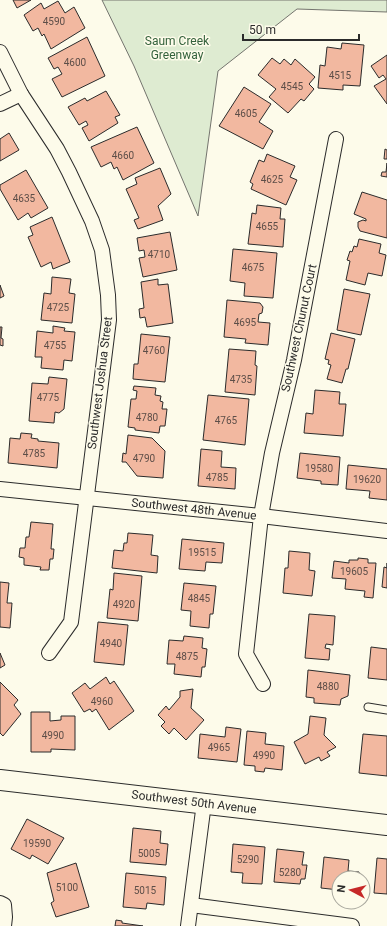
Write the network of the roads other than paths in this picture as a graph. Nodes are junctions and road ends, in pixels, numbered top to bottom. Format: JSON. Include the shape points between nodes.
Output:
{"nodes":[{"id":1,"x":0,"y":52,"type":"edge"},
{"id":2,"x":21,"y":94,"type":"junction"},
{"id":3,"x":0,"y":104,"type":"edge"},
{"id":4,"x":336,"y":139,"type":"dead end"},
{"id":5,"x":0,"y":489,"type":"edge"},
{"id":6,"x":86,"y":498,"type":"junction"},
{"id":7,"x":261,"y":516,"type":"junction"},
{"id":8,"x":387,"y":531,"type":"edge"},
{"id":9,"x":50,"y":653,"type":"dead end"},
{"id":10,"x":263,"y":684,"type":"dead end"},
{"id":11,"x":368,"y":707,"type":"dead end"},
{"id":12,"x":387,"y":710,"type":"edge"},
{"id":13,"x":0,"y":780,"type":"edge"},
{"id":14,"x":204,"y":803,"type":"junction"},
{"id":15,"x":387,"y":825,"type":"edge"},
{"id":16,"x":2,"y":904,"type":"edge"},
{"id":17,"x":191,"y":905,"type":"junction"},
{"id":18,"x":4,"y":926,"type":"edge"},
{"id":19,"x":188,"y":926,"type":"edge"},
{"id":20,"x":352,"y":926,"type":"edge"}],
"edges":[{"from":1,"to":2,"type":"street","name":"Southwest Joshua Street"},
{"from":2,"to":3,"type":"street"},
{"from":2,"to":6,"type":"street","name":"Southwest Joshua Street","via":[[70,172],[102,250],[108,295],[108,320]]},
{"from":4,"to":7,"type":"street","name":"Southwest Chunut Court"},
{"from":5,"to":6,"type":"street","name":"Southwest 48th Avenue"},
{"from":6,"to":7,"type":"street","name":"Southwest 48th Avenue"},
{"from":6,"to":9,"type":"street","name":"Southwest Joshua Street","via":[[71,622]]},
{"from":7,"to":8,"type":"street","name":"Southwest 48th Avenue"},
{"from":7,"to":10,"type":"street","name":"Southwest Chunut Court","via":[[246,654]]},
{"from":11,"to":12,"type":"lane"},
{"from":13,"to":14,"type":"street","name":"Southwest 50th Avenue"},
{"from":14,"to":15,"type":"street","name":"Southwest 50th Avenue"},
{"from":14,"to":17,"type":"street"},
{"from":16,"to":18,"type":"street"},
{"from":17,"to":19,"type":"street"},
{"from":17,"to":20,"type":"street"}]}
